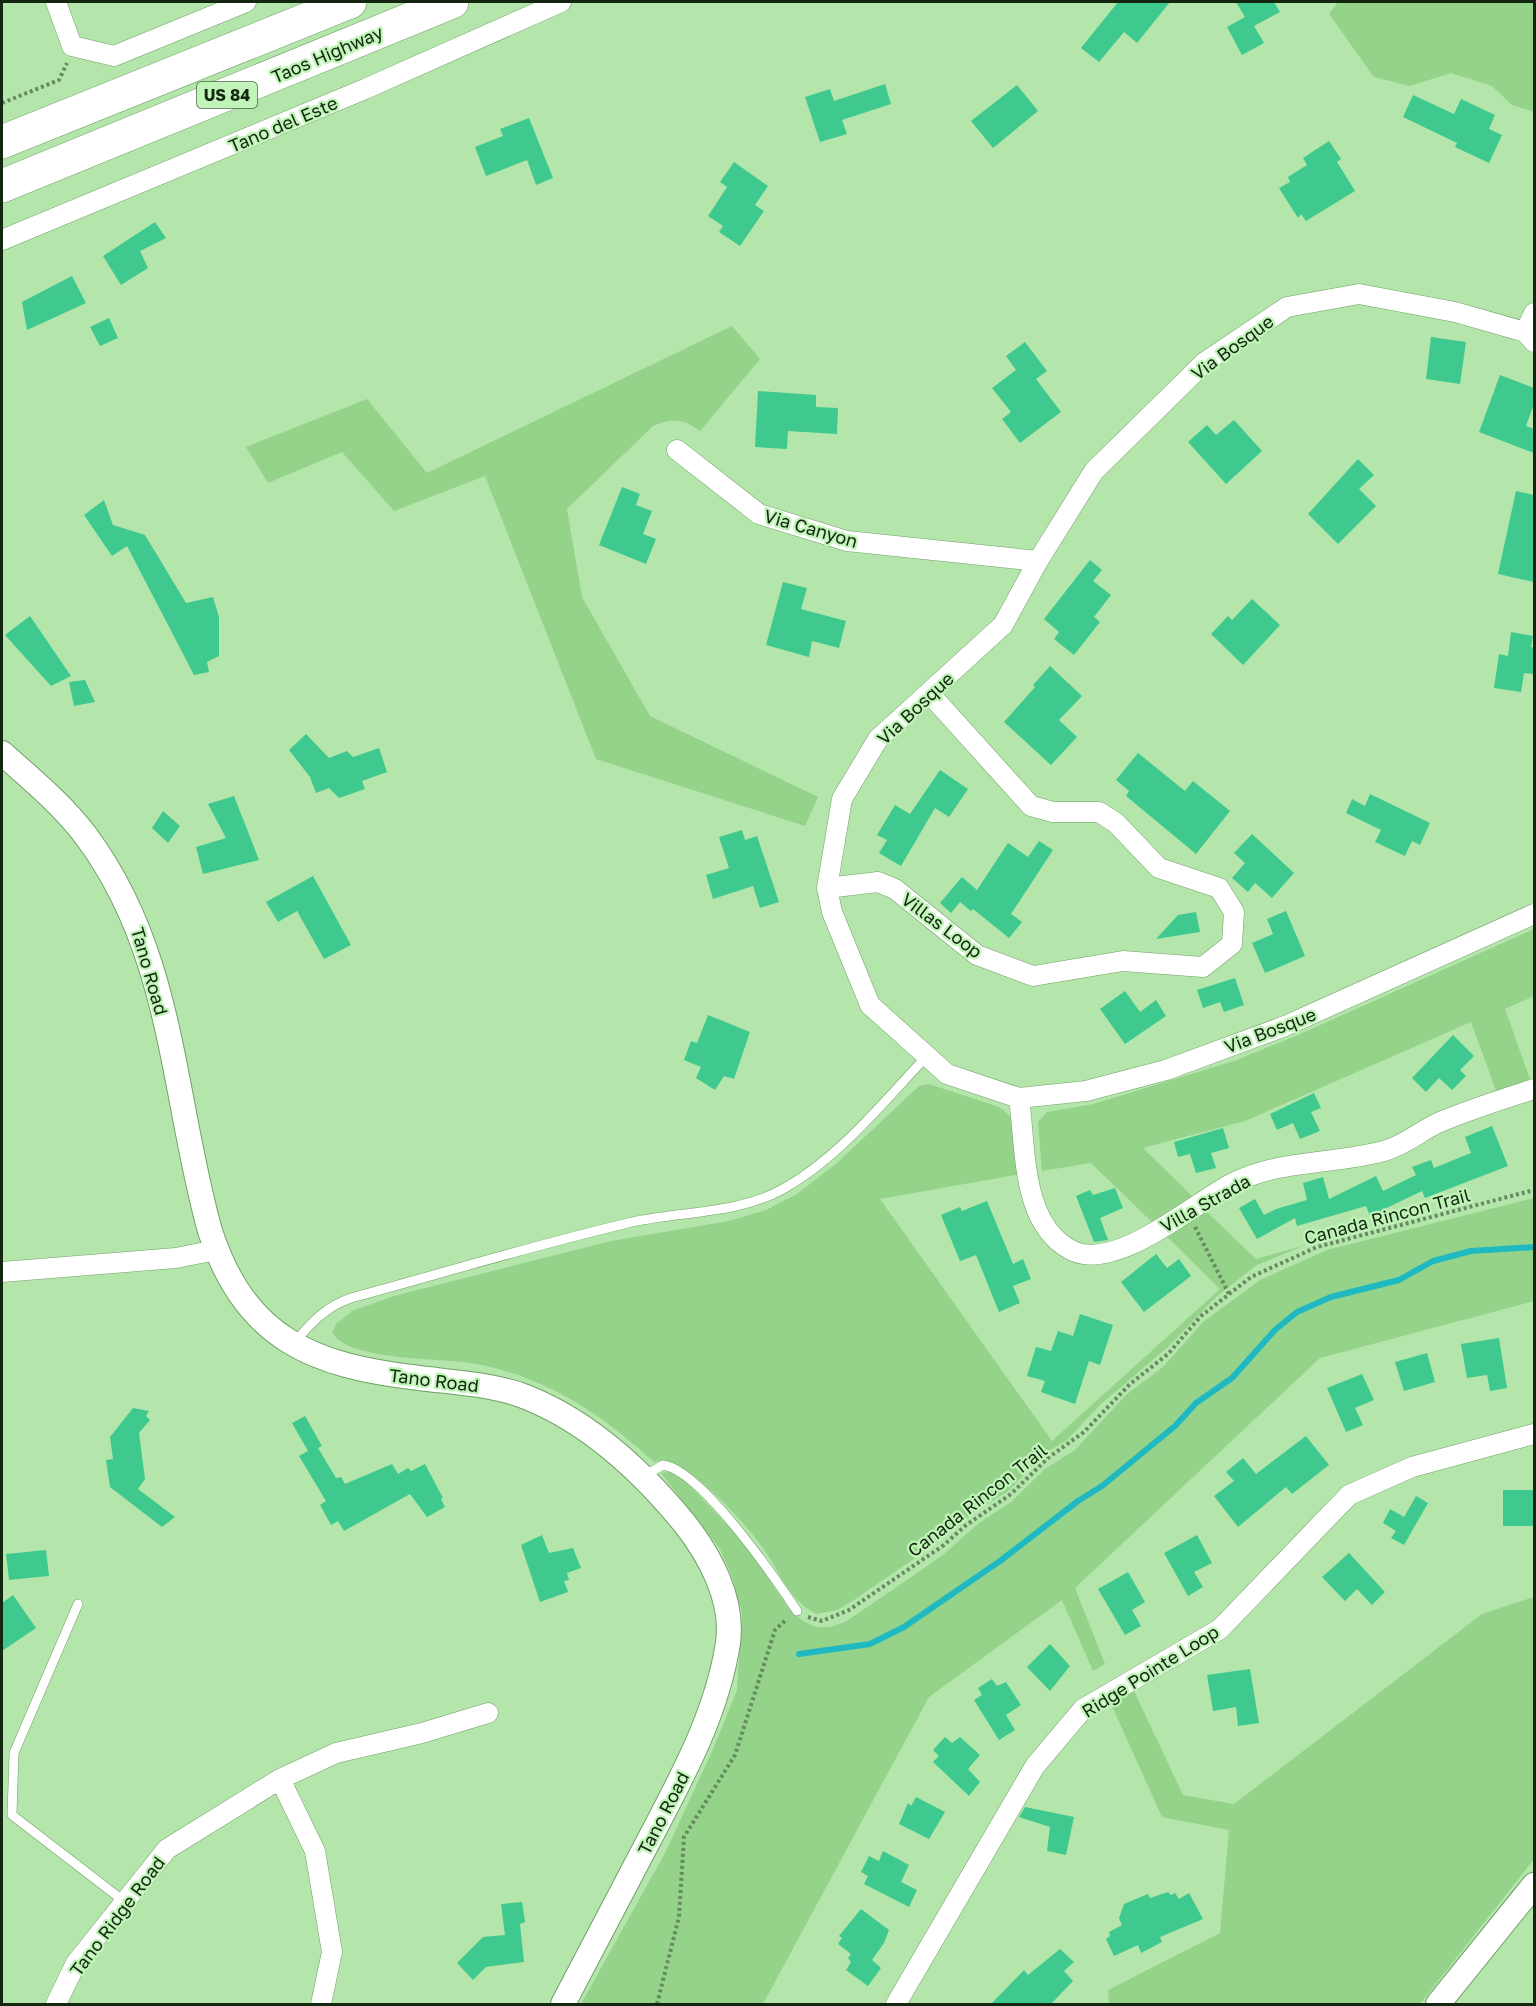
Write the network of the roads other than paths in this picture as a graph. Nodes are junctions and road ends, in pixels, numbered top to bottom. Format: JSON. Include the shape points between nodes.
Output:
{"nodes":[{"id":1,"x":56,"y":2,"type":"edge"},
{"id":2,"x":246,"y":2,"type":"edge"},
{"id":3,"x":350,"y":2,"type":"edge"},
{"id":4,"x":452,"y":2,"type":"edge"},
{"id":5,"x":561,"y":2,"type":"edge"},
{"id":6,"x":2,"y":142,"type":"edge"},
{"id":7,"x":2,"y":186,"type":"edge"},
{"id":8,"x":2,"y":240,"type":"edge"},
{"id":9,"x":1534,"y":313,"type":"edge"},
{"id":10,"x":1530,"y":337,"type":"edge"},
{"id":11,"x":677,"y":450,"type":"dead end"},
{"id":12,"x":1038,"y":561,"type":"junction"},
{"id":13,"x":930,"y":694,"type":"junction"},
{"id":14,"x":2,"y":753,"type":"edge"},
{"id":15,"x":827,"y":888,"type":"junction"},
{"id":16,"x":1534,"y":914,"type":"edge"},
{"id":17,"x":927,"y":1056,"type":"junction"},
{"id":18,"x":1534,"y":1089,"type":"edge"},
{"id":19,"x":1019,"y":1098,"type":"junction"},
{"id":20,"x":216,"y":1251,"type":"junction"},
{"id":21,"x":2,"y":1272,"type":"edge"},
{"id":22,"x":293,"y":1344,"type":"junction"},
{"id":23,"x":1534,"y":1434,"type":"edge"},
{"id":24,"x":644,"y":1476,"type":"junction"},
{"id":25,"x":78,"y":1604,"type":"dead end"},
{"id":26,"x":797,"y":1611,"type":"road end"},
{"id":27,"x":488,"y":1713,"type":"dead end"},
{"id":28,"x":280,"y":1779,"type":"junction"},
{"id":29,"x":1534,"y":1886,"type":"edge"},
{"id":30,"x":125,"y":1902,"type":"junction"},
{"id":31,"x":56,"y":2004,"type":"edge"},
{"id":32,"x":321,"y":2004,"type":"edge"},
{"id":33,"x":563,"y":2004,"type":"edge"},
{"id":34,"x":896,"y":2004,"type":"edge"},
{"id":35,"x":1438,"y":2004,"type":"edge"}],
"edges":[{"from":1,"to":2,"type":"street","via":[[72,46],[114,56]]},
{"from":3,"to":6,"type":"highway","number":"US 84"},
{"from":4,"to":7,"type":"highway","name":"Taos Highway","number":"US 84"},
{"from":5,"to":8,"type":"street","name":"Tano del Este","via":[[365,89]]},
{"from":9,"to":10,"type":"street"},
{"from":10,"to":12,"type":"street","name":"Via Bosque","via":[[1455,312],[1359,294],[1287,308],[1205,362],[1094,471]]},
{"from":11,"to":12,"type":"street","name":"Via Canyon","via":[[759,514],[847,541]]},
{"from":12,"to":13,"type":"street","name":"Via Bosque","via":[[1003,625]]},
{"from":13,"to":15,"type":"street","name":"Via Bosque","via":[[878,739],[842,800]]},
{"from":13,"to":15,"type":"street","name":"Villas Loop","via":[[1031,806],[1053,812],[1099,812],[1116,823],[1159,868],[1219,888],[1234,912],[1232,944],[1203,967],[1124,961],[1033,976],[977,955],[895,889],[878,882]]},
{"from":14,"to":20,"type":"street","name":"Tano Road","via":[[86,835],[136,921],[155,977],[204,1211]]},
{"from":15,"to":17,"type":"street","name":"Via Bosque","via":[[832,912],[870,1005]]},
{"from":16,"to":19,"type":"street","name":"Via Bosque","via":[[1285,1026],[1166,1070],[1086,1091]]},
{"from":17,"to":19,"type":"street","name":"Via Bosque","via":[[947,1074]]},
{"from":17,"to":22,"type":"lane","via":[[844,1143],[768,1196],[736,1206],[628,1223],[351,1298],[319,1314]]},
{"from":18,"to":19,"type":"street","name":"Villa Strada","via":[[1437,1123],[1384,1151],[1309,1161],[1258,1173],[1232,1184],[1122,1249],[1089,1256],[1072,1251],[1054,1238],[1036,1213]]},
{"from":20,"to":21,"type":"street","via":[[176,1258]]},
{"from":20,"to":22,"type":"street","name":"Tano Road","via":[[246,1304]]},
{"from":22,"to":24,"type":"street","name":"Tano Road","via":[[323,1360],[364,1371],[497,1388],[540,1403],[585,1429]]},
{"from":23,"to":34,"type":"street","name":"Ridge Pointe Loop","via":[[1412,1467],[1349,1495],[1220,1629],[1083,1709],[1035,1766]]},
{"from":24,"to":26,"type":"lane","via":[[663,1466],[678,1470],[756,1550]]},
{"from":24,"to":33,"type":"street","name":"Tano Road","via":[[707,1555],[723,1594],[728,1639],[720,1680],[696,1748]]},
{"from":25,"to":30,"type":"lane","via":[[14,1753],[12,1815]]},
{"from":27,"to":28,"type":"street","name":"Tano Ridge Road","via":[[336,1753]]},
{"from":28,"to":30,"type":"street","name":"Tano Ridge Road","via":[[167,1850]]},
{"from":28,"to":32,"type":"street","via":[[315,1851],[332,1952]]},
{"from":29,"to":35,"type":"street"},
{"from":30,"to":31,"type":"street","name":"Tano Ridge Road","via":[[76,1963]]}]}
